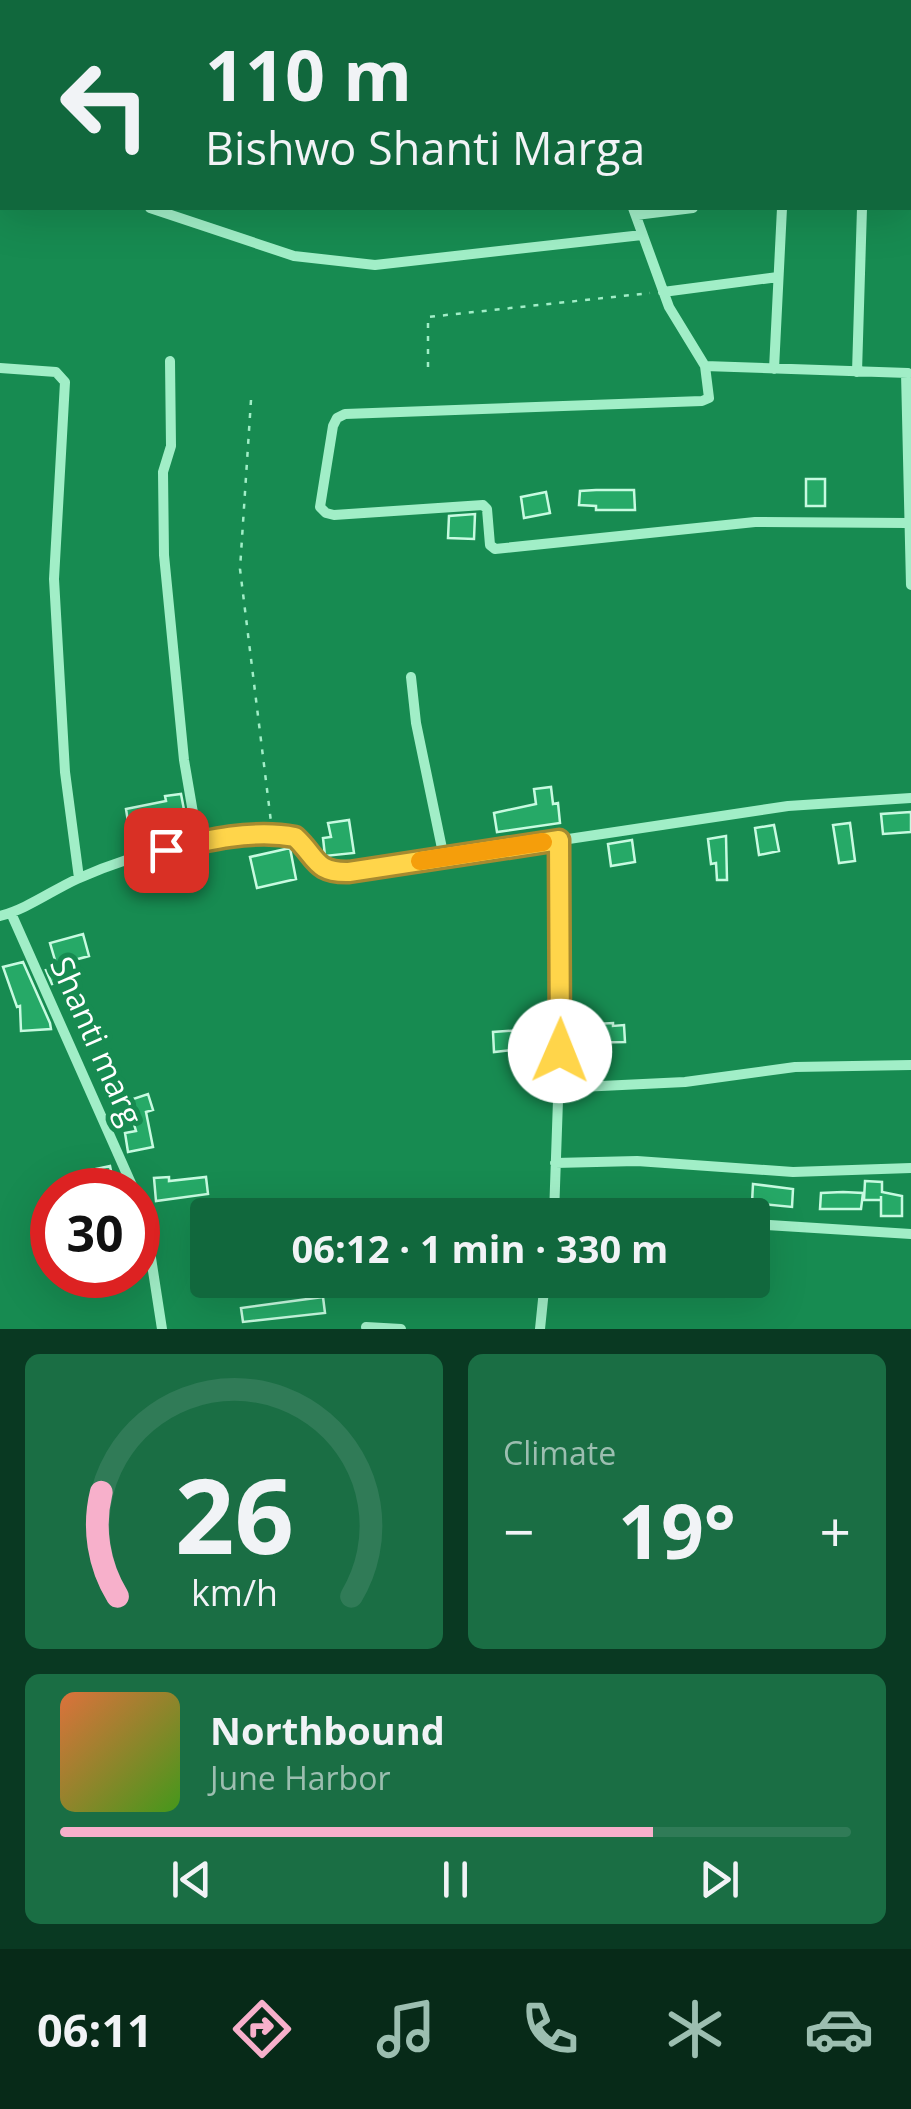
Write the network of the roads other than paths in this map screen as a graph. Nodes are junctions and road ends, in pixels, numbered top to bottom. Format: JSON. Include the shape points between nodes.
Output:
{"nodes":[{"id":1,"x":156,"y":210,"type":"edge"},
{"id":2,"x":782,"y":210,"type":"edge"},
{"id":3,"x":862,"y":210,"type":"edge"},
{"id":4,"x":634,"y":211,"type":"edge"},
{"id":5,"x":642,"y":235,"type":"junction"},
{"id":6,"x":778,"y":276,"type":"junction"},
{"id":7,"x":663,"y":292,"type":"junction"},
{"id":8,"x":170,"y":361,"type":"dead end"},
{"id":9,"x":704,"y":366,"type":"junction"},
{"id":10,"x":0,"y":368,"type":"edge"},
{"id":11,"x":774,"y":369,"type":"junction"},
{"id":12,"x":857,"y":372,"type":"junction"},
{"id":13,"x":908,"y":373,"type":"edge"},
{"id":14,"x":907,"y":522,"type":"junction"},
{"id":15,"x":911,"y":584,"type":"edge"},
{"id":16,"x":411,"y":677,"type":"dead end"},
{"id":17,"x":911,"y":798,"type":"edge"},
{"id":18,"x":559,"y":840,"type":"junction"},
{"id":19,"x":198,"y":842,"type":"junction"},
{"id":20,"x":444,"y":858,"type":"junction"},
{"id":21,"x":80,"y":878,"type":"junction"},
{"id":22,"x":6,"y":914,"type":"edge"},
{"id":23,"x":911,"y":1065,"type":"edge"},
{"id":24,"x":559,"y":1088,"type":"junction"},
{"id":25,"x":555,"y":1163,"type":"junction"},
{"id":26,"x":124,"y":1168,"type":"edge"},
{"id":27,"x":911,"y":1168,"type":"edge"},
{"id":28,"x":554,"y":1198,"type":"edge"},
{"id":29,"x":770,"y":1225,"type":"edge"},
{"id":30,"x":911,"y":1234,"type":"edge"},
{"id":31,"x":157,"y":1298,"type":"edge"},
{"id":32,"x":544,"y":1298,"type":"edge"},
{"id":33,"x":366,"y":1327,"type":"edge"},
{"id":34,"x":162,"y":1329,"type":"edge"},
{"id":35,"x":401,"y":1329,"type":"edge"},
{"id":36,"x":540,"y":1329,"type":"edge"}],
"edges":[{"from":1,"to":5,"type":"street","via":[[278,251],[375,265]]},
{"from":2,"to":6,"type":"street"},
{"from":3,"to":12,"type":"street"},
{"from":4,"to":5,"type":"street"},
{"from":5,"to":7,"type":"street"},
{"from":6,"to":7,"type":"street"},
{"from":6,"to":11,"type":"street"},
{"from":7,"to":9,"type":"street"},
{"from":8,"to":19,"type":"street","via":[[164,555]]},
{"from":9,"to":11,"type":"street"},
{"from":9,"to":14,"type":"street","via":[[710,393],[702,401],[345,414],[332,426],[320,506],[334,515],[482,504],[495,549],[755,522]]},
{"from":10,"to":21,"type":"street","via":[[56,372],[65,382],[54,579],[65,772]]},
{"from":11,"to":12,"type":"street"},
{"from":12,"to":13,"type":"street"},
{"from":13,"to":14,"type":"street"},
{"from":14,"to":15,"type":"street"},
{"from":16,"to":20,"type":"street"},
{"from":17,"to":18,"type":"street","via":[[788,806]]},
{"from":18,"to":20,"type":"street"},
{"from":18,"to":24,"type":"street"},
{"from":19,"to":20,"type":"street","via":[[273,833],[295,837],[318,866],[332,872]]},
{"from":19,"to":21,"type":"street"},
{"from":21,"to":22,"type":"street"},
{"from":22,"to":26,"type":"street","name":"Shanti marg"},
{"from":23,"to":24,"type":"street","via":[[795,1067],[685,1082]]},
{"from":24,"to":25,"type":"street"},
{"from":25,"to":27,"type":"street","via":[[637,1161],[793,1172]]},
{"from":25,"to":28,"type":"street"},
{"from":29,"to":30,"type":"street"},
{"from":31,"to":34,"type":"street"},
{"from":32,"to":36,"type":"street"},
{"from":33,"to":35,"type":"street"}]}
